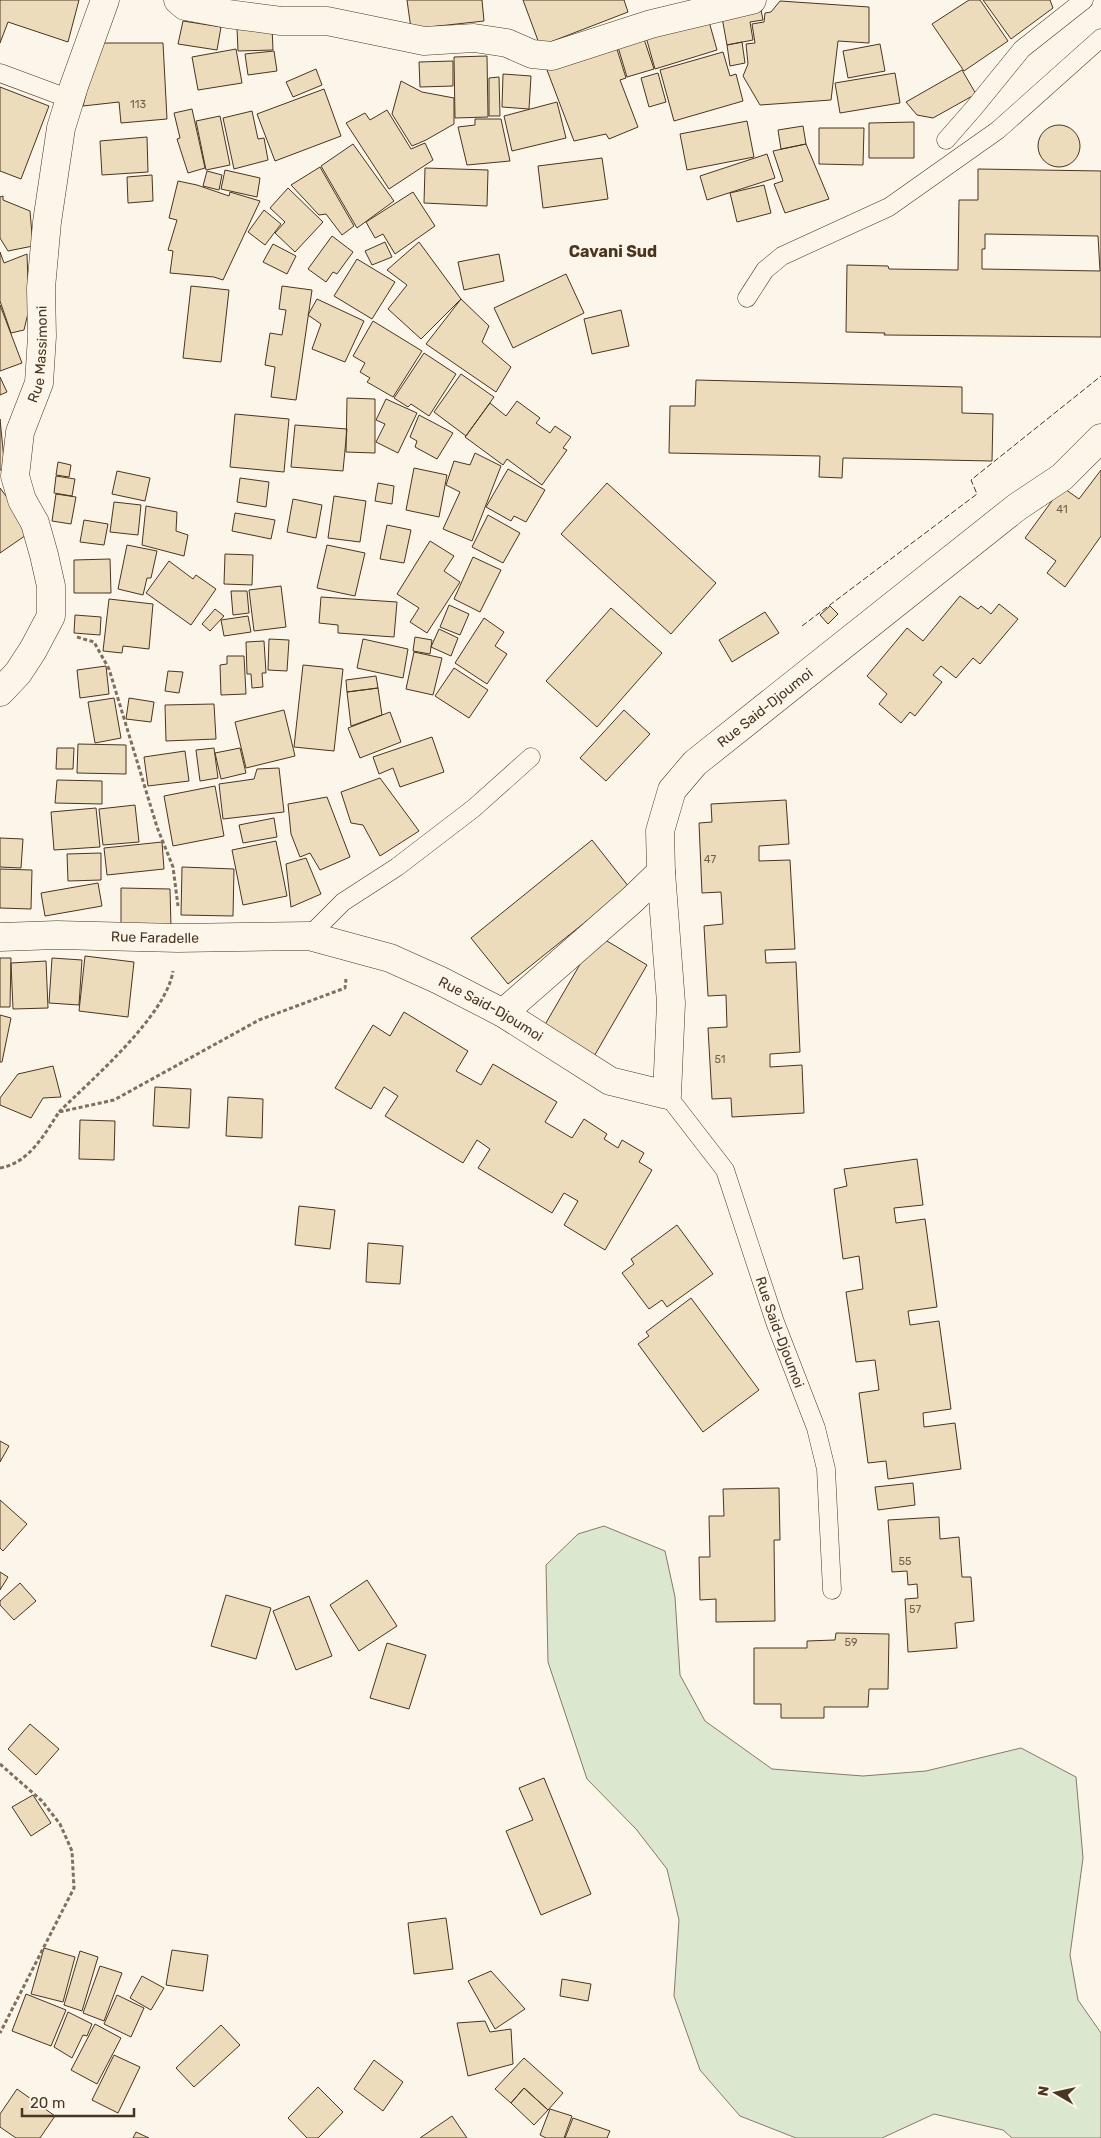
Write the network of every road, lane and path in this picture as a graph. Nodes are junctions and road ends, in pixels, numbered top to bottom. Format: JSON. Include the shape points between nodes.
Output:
{"nodes":[{"id":1,"x":105,"y":0,"type":"edge"},
{"id":2,"x":178,"y":0,"type":"edge"},
{"id":3,"x":752,"y":0,"type":"edge"},
{"id":4,"x":1084,"y":0,"type":"edge"},
{"id":5,"x":1101,"y":38,"type":"edge"},
{"id":6,"x":0,"y":73,"type":"edge"},
{"id":7,"x":70,"y":99,"type":"junction"},
{"id":8,"x":946,"y":140,"type":"dead end"},
{"id":9,"x":747,"y":298,"type":"dead end"},
{"id":10,"x":1101,"y":438,"type":"edge"},
{"id":11,"x":51,"y":616,"type":"junction"},
{"id":12,"x":0,"y":692,"type":"edge"},
{"id":13,"x":531,"y":756,"type":"dead end"},
{"id":14,"x":661,"y":872,"type":"junction"},
{"id":15,"x":309,"y":936,"type":"junction"},
{"id":16,"x":0,"y":937,"type":"edge"},
{"id":17,"x":178,"y":938,"type":"junction"},
{"id":18,"x":352,"y":947,"type":"junction"},
{"id":19,"x":503,"y":1013,"type":"junction"},
{"id":20,"x":667,"y":1096,"type":"junction"},
{"id":21,"x":59,"y":1112,"type":"junction"},
{"id":22,"x":0,"y":1168,"type":"edge"},
{"id":23,"x":832,"y":1590,"type":"dead end"},
{"id":24,"x":0,"y":1764,"type":"edge"},
{"id":25,"x":0,"y":2033,"type":"edge"}],
"edges":[{"from":1,"to":7,"type":"street","name":"Rue Massimoni"},
{"from":2,"to":3,"type":"street","via":[[186,6],[228,14],[281,21],[327,20],[424,41],[474,38],[507,43],[532,54],[552,56],[651,24]]},
{"from":4,"to":8,"type":"lane","via":[[1022,49]]},
{"from":5,"to":9,"type":"lane","via":[[998,130],[889,207],[782,256],[765,270]]},
{"from":6,"to":7,"type":"lane"},
{"from":7,"to":11,"type":"street","name":"Rue Massimoni","via":[[61,128],[47,222],[41,288],[39,383],[20,432],[14,476],[35,523],[44,555],[51,586]]},
{"from":10,"to":14,"type":"street","name":"Rue Said-Djoumoi","via":[[1062,477],[1017,507],[695,763],[672,790],[660,831]]},
{"from":11,"to":12,"type":"street","name":"Rue Massimoni","via":[[18,673]]},
{"from":11,"to":17,"type":"path","via":[[60,632],[94,642],[109,669],[157,827],[173,867]]},
{"from":13,"to":15,"type":"lane","via":[[474,808],[397,867],[343,902]]},
{"from":14,"to":19,"type":"street"},
{"from":14,"to":20,"type":"street","name":"Rue Said-Djoumoi","via":[[671,1003]]},
{"from":15,"to":17,"type":"street","name":"Rue Faradelle"},
{"from":15,"to":18,"type":"street","name":"Rue Said-Djoumoi"},
{"from":16,"to":17,"type":"street","name":"Rue Faradelle"},
{"from":17,"to":21,"type":"path","via":[[172,979],[151,1018]]},
{"from":18,"to":19,"type":"street","name":"Rue Said-Djoumoi","via":[[390,958]]},
{"from":18,"to":21,"type":"path","via":[[345,988],[259,1020],[114,1100]]},
{"from":19,"to":20,"type":"street","name":"Rue Said-Djoumoi","via":[[610,1082]]},
{"from":20,"to":23,"type":"lane","name":"Rue Said-Djoumoi","via":[[725,1170],[775,1322],[816,1428],[826,1469]]},
{"from":21,"to":22,"type":"path","via":[[37,1146],[9,1166]]},
{"from":24,"to":25,"type":"path","via":[[42,1801],[60,1824],[72,1851],[74,1888]]}]}
